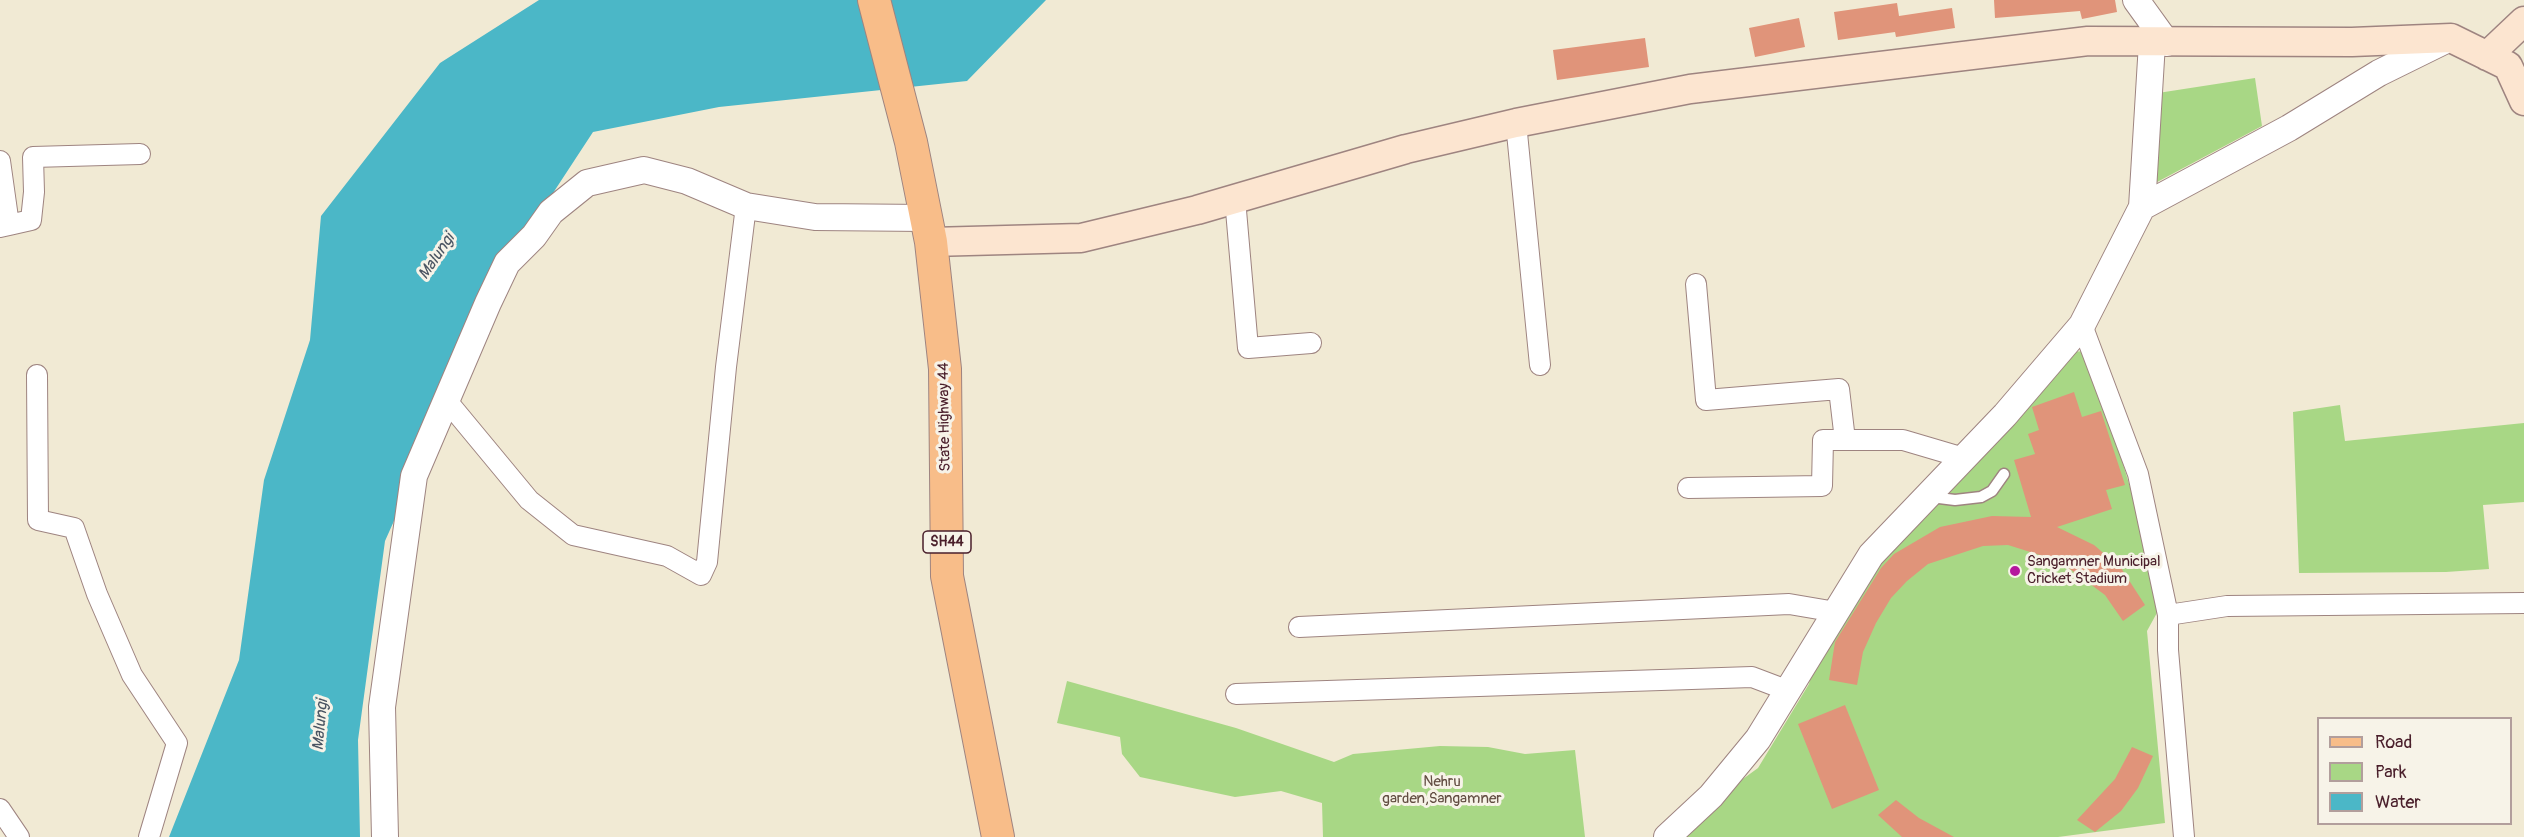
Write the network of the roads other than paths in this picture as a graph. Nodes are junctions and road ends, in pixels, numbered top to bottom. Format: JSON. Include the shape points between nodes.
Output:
{"nodes":[{"id":1,"x":874,"y":0,"type":"edge"},
{"id":2,"x":2136,"y":0,"type":"edge"},
{"id":3,"x":2524,"y":21,"type":"edge"},
{"id":4,"x":2451,"y":38,"type":"junction"},
{"id":5,"x":2159,"y":43,"type":"junction"},
{"id":6,"x":2487,"y":56,"type":"junction"},
{"id":7,"x":2524,"y":101,"type":"edge"},
{"id":8,"x":1516,"y":123,"type":"junction"},
{"id":9,"x":140,"y":154,"type":"dead end"},
{"id":10,"x":0,"y":161,"type":"edge"},
{"id":11,"x":1235,"y":199,"type":"junction"},
{"id":12,"x":746,"y":206,"type":"junction"},
{"id":13,"x":2142,"y":207,"type":"junction"},
{"id":14,"x":5,"y":226,"type":"edge"},
{"id":15,"x":928,"y":230,"type":"junction"},
{"id":16,"x":1696,"y":284,"type":"dead end"},
{"id":17,"x":2082,"y":324,"type":"junction"},
{"id":18,"x":1311,"y":343,"type":"dead end"},
{"id":19,"x":1540,"y":365,"type":"dead end"},
{"id":20,"x":37,"y":375,"type":"dead end"},
{"id":21,"x":447,"y":401,"type":"junction"},
{"id":22,"x":1845,"y":440,"type":"junction"},
{"id":23,"x":1964,"y":458,"type":"junction"},
{"id":24,"x":2004,"y":474,"type":"dead end"},
{"id":25,"x":1688,"y":488,"type":"dead end"},
{"id":26,"x":1927,"y":497,"type":"junction"},
{"id":27,"x":2524,"y":603,"type":"edge"},
{"id":28,"x":1836,"y":612,"type":"junction"},
{"id":29,"x":2168,"y":615,"type":"junction"},
{"id":30,"x":1299,"y":627,"type":"dead end"},
{"id":31,"x":1789,"y":690,"type":"junction"},
{"id":32,"x":1236,"y":694,"type":"dead end"},
{"id":33,"x":0,"y":809,"type":"edge"},
{"id":34,"x":19,"y":837,"type":"edge"},
{"id":35,"x":149,"y":837,"type":"edge"},
{"id":36,"x":385,"y":837,"type":"edge"},
{"id":37,"x":998,"y":837,"type":"edge"},
{"id":38,"x":1667,"y":837,"type":"edge"},
{"id":39,"x":2184,"y":837,"type":"edge"}],
"edges":[{"from":1,"to":15,"type":"main road","name":"State Highway 44","number":"SH44","via":[[911,142]]},
{"from":2,"to":5,"type":"street"},
{"from":3,"to":6,"type":"main road"},
{"from":4,"to":5,"type":"main road"},
{"from":4,"to":6,"type":"main road"},
{"from":4,"to":13,"type":"street","via":[[2379,73],[2289,128]]},
{"from":5,"to":8,"type":"main road","via":[[2088,41],[1690,88]]},
{"from":5,"to":13,"type":"street"},
{"from":6,"to":7,"type":"main road","via":[[2508,66]]},
{"from":8,"to":11,"type":"main road","via":[[1406,149]]},
{"from":8,"to":19,"type":"street"},
{"from":9,"to":14,"type":"street","via":[[33,157],[31,220]]},
{"from":10,"to":14,"type":"street"},
{"from":11,"to":15,"type":"main road","via":[[1081,238]]},
{"from":11,"to":18,"type":"street","via":[[1248,348]]},
{"from":12,"to":15,"type":"street"},
{"from":12,"to":21,"type":"street","via":[[687,181],[644,170],[587,183],[551,212],[507,263]]},
{"from":12,"to":21,"type":"street","via":[[707,562],[701,575],[667,556],[573,535],[529,500]]},
{"from":13,"to":17,"type":"street"},
{"from":15,"to":37,"type":"main road","name":"State Highway 44","number":"SH44","via":[[945,369],[947,576]]},
{"from":16,"to":22,"type":"street","via":[[1706,400],[1839,389]]},
{"from":17,"to":23,"type":"street"},
{"from":17,"to":29,"type":"street","via":[[2138,474]]},
{"from":20,"to":35,"type":"street","via":[[38,520],[74,528],[132,675],[177,743]]},
{"from":21,"to":36,"type":"street","via":[[414,476],[382,707]]},
{"from":22,"to":23,"type":"street","via":[[1903,440]]},
{"from":22,"to":25,"type":"street","via":[[1823,440],[1822,486]]},
{"from":23,"to":26,"type":"street"},
{"from":24,"to":26,"type":"lane","via":[[1992,491],[1981,498]]},
{"from":26,"to":28,"type":"street","via":[[1871,555]]},
{"from":27,"to":29,"type":"street","via":[[2227,606]]},
{"from":28,"to":30,"type":"street","via":[[1789,604]]},
{"from":28,"to":31,"type":"street"},
{"from":29,"to":39,"type":"street"},
{"from":31,"to":32,"type":"street","via":[[1752,677]]},
{"from":31,"to":38,"type":"street","via":[[1758,739],[1711,796]]},
{"from":33,"to":34,"type":"street"}]}
